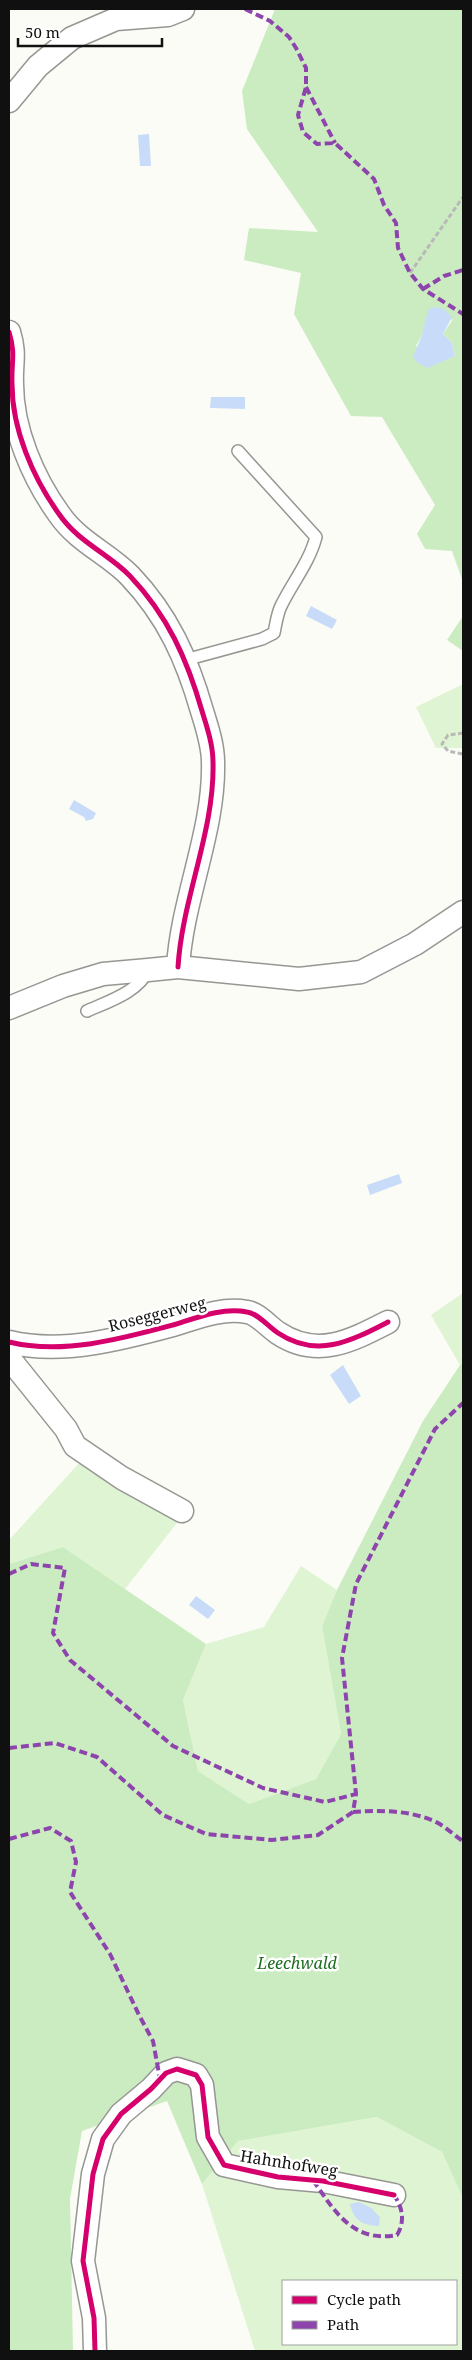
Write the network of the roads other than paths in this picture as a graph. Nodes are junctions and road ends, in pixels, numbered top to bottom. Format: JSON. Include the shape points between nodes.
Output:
{"nodes":[{"id":1,"x":183,"y":9,"type":"edge"},
{"id":2,"x":9,"y":101,"type":"edge"},
{"id":3,"x":9,"y":332,"type":"edge"},
{"id":4,"x":238,"y":451,"type":"dead end"},
{"id":5,"x":185,"y":660,"type":"junction"},
{"id":6,"x":463,"y":912,"type":"edge"},
{"id":7,"x":178,"y":967,"type":"junction"},
{"id":8,"x":148,"y":970,"type":"junction"},
{"id":9,"x":9,"y":1008,"type":"edge"},
{"id":10,"x":87,"y":1011,"type":"dead end"},
{"id":11,"x":388,"y":1322,"type":"dead end"},
{"id":12,"x":9,"y":1342,"type":"edge"},
{"id":13,"x":9,"y":1358,"type":"edge"},
{"id":14,"x":182,"y":1511,"type":"dead end"},
{"id":15,"x":394,"y":2195,"type":"dead end"},
{"id":16,"x":94,"y":2351,"type":"edge"}],
"edges":[{"from":1,"to":2,"type":"street","via":[[168,15],[116,19],[72,38],[38,66]]},
{"from":3,"to":5,"type":"street","via":[[14,350],[12,385],[16,416],[24,446],[40,483],[59,515],[90,547],[129,575],[159,612]]},
{"from":4,"to":5,"type":"lane","via":[[316,537],[304,567],[280,608],[274,632],[262,639]]},
{"from":5,"to":7,"type":"street","via":[[208,731],[213,761],[212,797],[180,942]]},
{"from":6,"to":7,"type":"street","via":[[415,944],[361,972],[299,979]]},
{"from":7,"to":8,"type":"street"},
{"from":8,"to":9,"type":"street","via":[[103,974]]},
{"from":8,"to":10,"type":"lane","via":[[145,978],[134,987]]},
{"from":11,"to":12,"type":"street","name":"Roseggerweg","via":[[350,1341],[321,1346],[293,1343],[249,1312],[221,1311],[149,1330],[63,1347],[25,1346]]},
{"from":13,"to":14,"type":"street","via":[[66,1429],[75,1446],[122,1478]]},
{"from":15,"to":16,"type":"street","name":"Hahnhofweg","via":[[224,2165],[208,2137],[202,2085],[196,2075],[177,2069],[166,2073],[112,2126],[103,2139],[93,2174],[83,2261],[94,2318]]}]}
